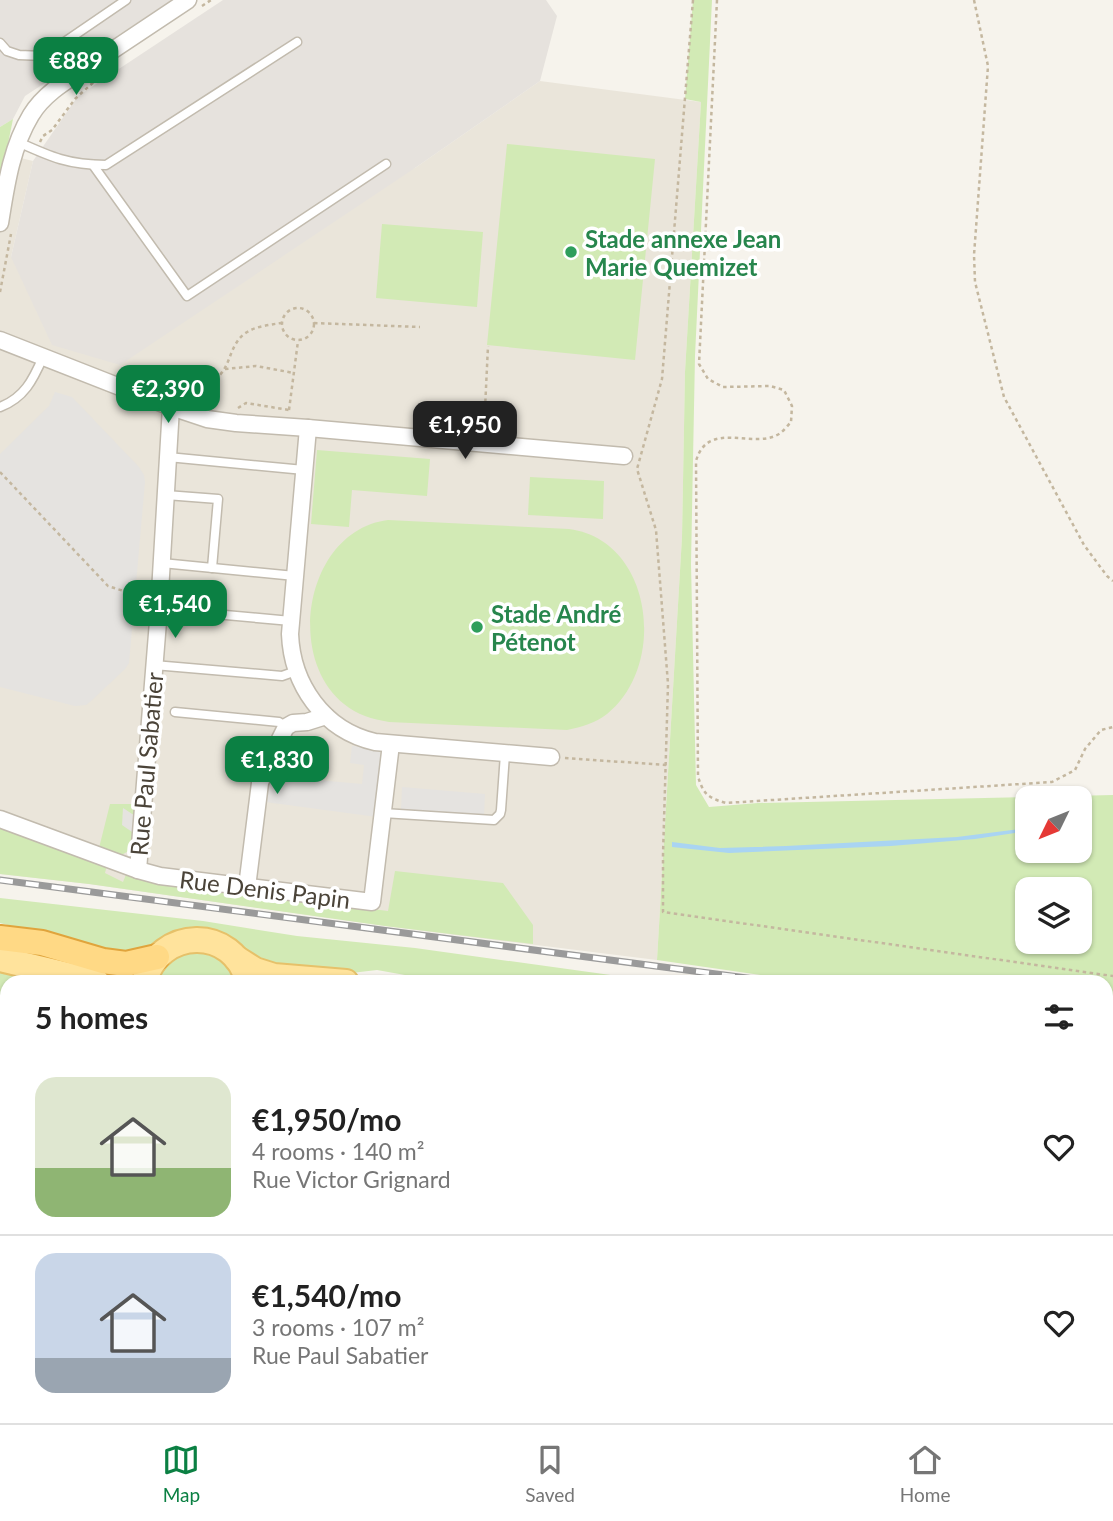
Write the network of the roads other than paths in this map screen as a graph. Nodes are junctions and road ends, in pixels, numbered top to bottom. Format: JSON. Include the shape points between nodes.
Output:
{"nodes":[{"id":1,"x":126,"y":0,"type":"edge"},
{"id":2,"x":194,"y":4,"type":"edge"},
{"id":3,"x":297,"y":42,"type":"dead end"},
{"id":4,"x":0,"y":43,"type":"edge"},
{"id":5,"x":18,"y":142,"type":"junction"},
{"id":6,"x":386,"y":164,"type":"dead end"},
{"id":7,"x":93,"y":165,"type":"junction"},
{"id":8,"x":0,"y":223,"type":"edge"},
{"id":9,"x":0,"y":340,"type":"edge"},
{"id":10,"x":43,"y":357,"type":"junction"},
{"id":11,"x":0,"y":407,"type":"edge"},
{"id":12,"x":171,"y":407,"type":"junction"},
{"id":13,"x":308,"y":428,"type":"junction"},
{"id":14,"x":624,"y":456,"type":"dead end"},
{"id":15,"x":168,"y":457,"type":"junction"},
{"id":16,"x":304,"y":470,"type":"junction"},
{"id":17,"x":166,"y":495,"type":"junction"},
{"id":18,"x":162,"y":563,"type":"junction"},
{"id":19,"x":212,"y":568,"type":"junction"},
{"id":20,"x":295,"y":576,"type":"junction"},
{"id":21,"x":159,"y":603,"type":"junction"},
{"id":22,"x":291,"y":621,"type":"junction"},
{"id":23,"x":154,"y":664,"type":"junction"},
{"id":24,"x":296,"y":671,"type":"junction"},
{"id":25,"x":175,"y":712,"type":"dead end"},
{"id":26,"x":326,"y":716,"type":"junction"},
{"id":27,"x":286,"y":727,"type":"junction"},
{"id":28,"x":391,"y":744,"type":"junction"},
{"id":29,"x":505,"y":754,"type":"junction"},
{"id":30,"x":551,"y":757,"type":"road end"},
{"id":31,"x":383,"y":813,"type":"junction"},
{"id":32,"x":0,"y":820,"type":"edge"},
{"id":33,"x":138,"y":870,"type":"junction"},
{"id":34,"x":247,"y":887,"type":"junction"},
{"id":35,"x":0,"y":937,"type":"edge"},
{"id":36,"x":157,"y":957,"type":"junction"},
{"id":37,"x":236,"y":958,"type":"junction"},
{"id":38,"x":0,"y":959,"type":"edge"},
{"id":39,"x":67,"y":975,"type":"edge"},
{"id":40,"x":146,"y":975,"type":"edge"},
{"id":41,"x":246,"y":975,"type":"edge"},
{"id":42,"x":271,"y":975,"type":"edge"}],
"edges":[{"from":1,"to":4,"type":"lane","via":[[44,56],[19,55]]},
{"from":2,"to":5,"type":"street","via":[[52,92],[31,114]]},
{"from":3,"to":7,"type":"lane","via":[[106,165]]},
{"from":5,"to":7,"type":"lane","via":[[57,159]]},
{"from":5,"to":8,"type":"street"},
{"from":6,"to":7,"type":"lane","via":[[187,296]]},
{"from":9,"to":10,"type":"street"},
{"from":10,"to":11,"type":"lane","via":[[24,392]]},
{"from":10,"to":12,"type":"street"},
{"from":12,"to":13,"type":"street","via":[[216,420]]},
{"from":12,"to":15,"type":"street","name":"Rue Paul Sabatier"},
{"from":13,"to":14,"type":"street"},
{"from":13,"to":16,"type":"street"},
{"from":15,"to":16,"type":"lane"},
{"from":15,"to":17,"type":"street","name":"Rue Paul Sabatier"},
{"from":16,"to":20,"type":"street"},
{"from":17,"to":18,"type":"street","name":"Rue Paul Sabatier"},
{"from":17,"to":19,"type":"lane","via":[[218,499]]},
{"from":18,"to":19,"type":"lane"},
{"from":18,"to":21,"type":"street","name":"Rue Paul Sabatier"},
{"from":19,"to":20,"type":"lane"},
{"from":20,"to":22,"type":"street"},
{"from":21,"to":22,"type":"lane"},
{"from":21,"to":23,"type":"street","name":"Rue Paul Sabatier"},
{"from":22,"to":24,"type":"street"},
{"from":23,"to":24,"type":"lane","via":[[282,676]]},
{"from":23,"to":33,"type":"street","name":"Rue Paul Sabatier"},
{"from":24,"to":26,"type":"street"},
{"from":25,"to":27,"type":"lane","via":[[279,722]]},
{"from":26,"to":27,"type":"street"},
{"from":26,"to":28,"type":"street","via":[[365,740]]},
{"from":27,"to":34,"type":"street","via":[[260,783]]},
{"from":28,"to":29,"type":"street"},
{"from":28,"to":31,"type":"street"},
{"from":29,"to":30,"type":"street"},
{"from":29,"to":31,"type":"lane","via":[[502,810],[494,820]]},
{"from":31,"to":34,"type":"street","name":"Rue Denis Papin","via":[[372,902]]},
{"from":32,"to":33,"type":"street","name":"Rue Denis Papin"},
{"from":33,"to":34,"type":"street","name":"Rue Denis Papin"},
{"from":35,"to":36,"type":"highway","via":[[126,964]]},
{"from":36,"to":37,"type":"main road","via":[[173,944],[193,940],[220,945]]},
{"from":36,"to":40,"type":"main road"},
{"from":37,"to":41,"type":"main road"},
{"from":37,"to":42,"type":"main road"},
{"from":38,"to":39,"type":"main road"}]}
